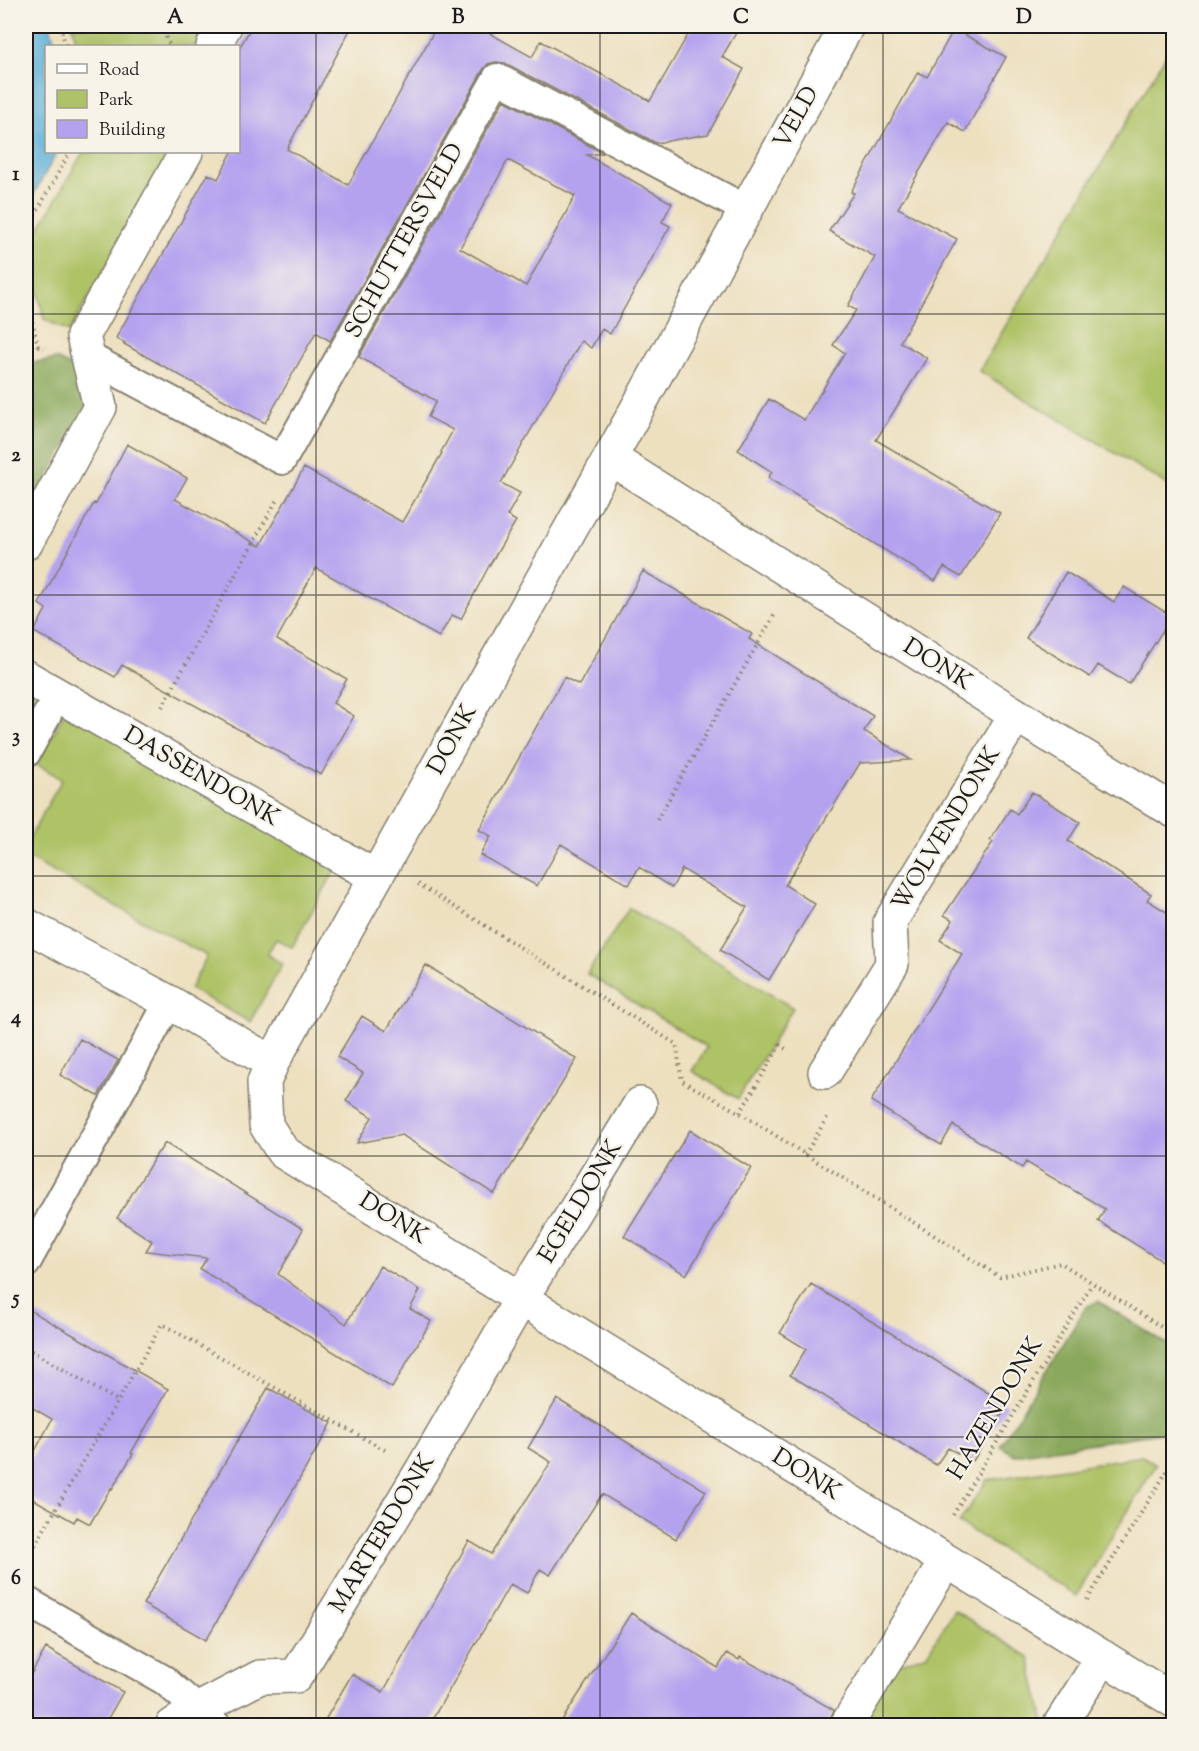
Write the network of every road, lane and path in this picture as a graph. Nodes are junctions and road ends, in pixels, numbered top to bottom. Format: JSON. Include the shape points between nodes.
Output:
{"nodes":[{"id":1,"x":60,"y":26,"type":"edge"},
{"id":2,"x":161,"y":26,"type":"edge"},
{"id":3,"x":225,"y":26,"type":"edge"},
{"id":4,"x":848,"y":26,"type":"edge"},
{"id":5,"x":66,"y":45,"type":"edge"},
{"id":6,"x":170,"y":45,"type":"edge"},
{"id":7,"x":214,"y":45,"type":"edge"},
{"id":8,"x":69,"y":153,"type":"edge"},
{"id":9,"x":185,"y":153,"type":"edge"},
{"id":10,"x":747,"y":210,"type":"junction"},
{"id":11,"x":26,"y":231,"type":"edge"},
{"id":12,"x":26,"y":292,"type":"edge"},
{"id":13,"x":38,"y":347,"type":"dead end"},
{"id":14,"x":88,"y":357,"type":"junction"},
{"id":15,"x":610,"y":458,"type":"junction"},
{"id":16,"x":282,"y":460,"type":"junction"},
{"id":17,"x":26,"y":543,"type":"edge"},
{"id":18,"x":796,"y":576,"type":"junction"},
{"id":19,"x":26,"y":677,"type":"edge"},
{"id":20,"x":47,"y":715,"type":"dead end"},
{"id":21,"x":1016,"y":715,"type":"junction"},
{"id":22,"x":142,"y":744,"type":"junction"},
{"id":23,"x":26,"y":753,"type":"edge"},
{"id":24,"x":1173,"y":811,"type":"edge"},
{"id":25,"x":657,"y":820,"type":"dead end"},
{"id":26,"x":376,"y":877,"type":"junction"},
{"id":27,"x":26,"y":925,"type":"edge"},
{"id":28,"x":169,"y":1002,"type":"junction"},
{"id":29,"x":272,"y":1063,"type":"junction"},
{"id":30,"x":825,"y":1072,"type":"dead end"},
{"id":31,"x":640,"y":1104,"type":"dead end"},
{"id":32,"x":26,"y":1263,"type":"edge"},
{"id":33,"x":1092,"y":1284,"type":"junction"},
{"id":34,"x":521,"y":1299,"type":"junction"},
{"id":35,"x":1173,"y":1335,"type":"edge"},
{"id":36,"x":26,"y":1348,"type":"edge"},
{"id":37,"x":118,"y":1401,"type":"junction"},
{"id":38,"x":1173,"y":1460,"type":"edge"},
{"id":39,"x":422,"y":1470,"type":"junction"},
{"id":40,"x":938,"y":1557,"type":"junction"},
{"id":41,"x":26,"y":1562,"type":"edge"},
{"id":42,"x":26,"y":1601,"type":"edge"},
{"id":43,"x":1067,"y":1635,"type":"junction"},
{"id":44,"x":1103,"y":1657,"type":"junction"},
{"id":45,"x":1173,"y":1701,"type":"edge"},
{"id":46,"x":196,"y":1720,"type":"edge"},
{"id":47,"x":846,"y":1725,"type":"edge"},
{"id":48,"x":1059,"y":1725,"type":"edge"}],
"edges":[{"from":1,"to":5,"type":"path"},
{"from":2,"to":6,"type":"path"},
{"from":3,"to":7,"type":"street"},
{"from":4,"to":10,"type":"street","name":"VELD"},
{"from":8,"to":11,"type":"path"},
{"from":9,"to":14,"type":"street","via":[[83,336]]},
{"from":10,"to":15,"type":"street","name":"DONK"},
{"from":10,"to":16,"type":"lane","name":"SCHUTTERSVELD","via":[[497,78]]},
{"from":12,"to":13,"type":"path"},
{"from":14,"to":16,"type":"lane"},
{"from":14,"to":17,"type":"street","via":[[100,407]]},
{"from":15,"to":18,"type":"street","name":"DONK"},
{"from":15,"to":26,"type":"street","name":"DONK"},
{"from":16,"to":22,"type":"path","via":[[286,482]]},
{"from":18,"to":21,"type":"street","name":"DONK"},
{"from":18,"to":25,"type":"path"},
{"from":19,"to":22,"type":"street","name":"DASSENDONK"},
{"from":20,"to":23,"type":"lane"},
{"from":21,"to":24,"type":"street","name":"DONK"},
{"from":21,"to":30,"type":"street","name":"WOLVENDONK","via":[[890,922],[892,964]]},
{"from":22,"to":26,"type":"street","name":"DASSENDONK"},
{"from":26,"to":29,"type":"street","name":"DONK"},
{"from":26,"to":33,"type":"path","via":[[417,883],[676,1044],[681,1081],[740,1113],[1000,1277],[1060,1263]]},
{"from":27,"to":28,"type":"street"},
{"from":28,"to":29,"type":"street"},
{"from":28,"to":32,"type":"lane"},
{"from":29,"to":34,"type":"street","name":"DONK","via":[[264,1082],[266,1125],[283,1152]]},
{"from":31,"to":34,"type":"street","name":"EGELDONK"},
{"from":33,"to":35,"type":"path"},
{"from":33,"to":40,"type":"path","name":"HAZENDONK"},
{"from":34,"to":39,"type":"street","name":"MARTERDONK"},
{"from":34,"to":40,"type":"street","name":"DONK"},
{"from":36,"to":37,"type":"path"},
{"from":37,"to":39,"type":"path","via":[[162,1324]]},
{"from":37,"to":41,"type":"path"},
{"from":38,"to":43,"type":"path"},
{"from":39,"to":46,"type":"street","name":"MARTERDONK","via":[[296,1676],[260,1677]]},
{"from":40,"to":43,"type":"street","name":"DONK"},
{"from":40,"to":47,"type":"street"},
{"from":42,"to":46,"type":"lane","via":[[164,1680]]},
{"from":43,"to":44,"type":"street","name":"DONK"},
{"from":44,"to":45,"type":"street","name":"DONK"},
{"from":44,"to":48,"type":"street"}]}
